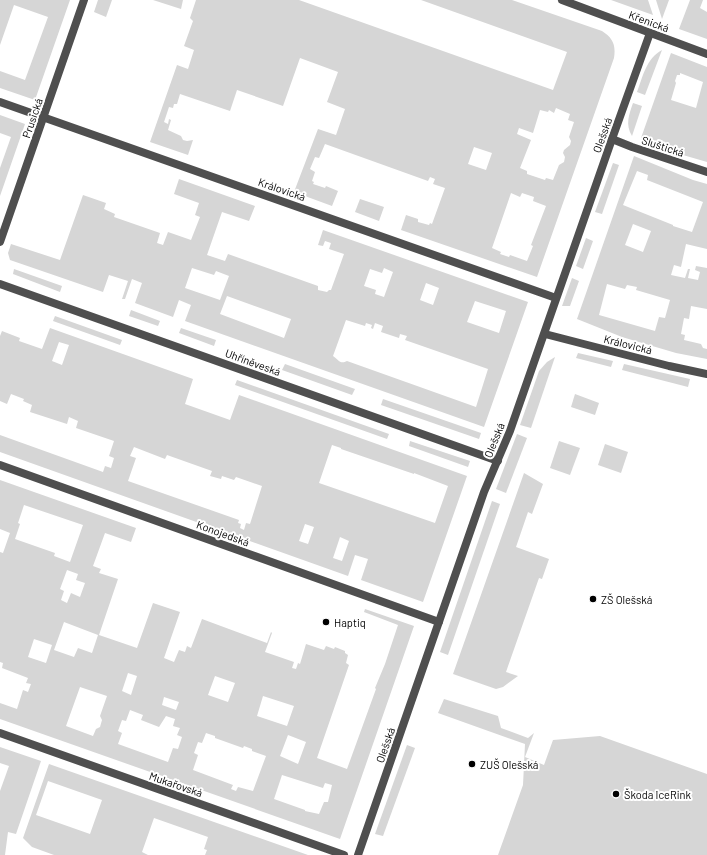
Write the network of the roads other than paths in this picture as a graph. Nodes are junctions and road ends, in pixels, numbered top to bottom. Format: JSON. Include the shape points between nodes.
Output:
{"nodes":[{"id":1,"x":84,"y":0,"type":"edge"},
{"id":2,"x":562,"y":0,"type":"edge"},
{"id":3,"x":650,"y":33,"type":"junction"},
{"id":4,"x":707,"y":54,"type":"edge"},
{"id":5,"x":0,"y":102,"type":"edge"},
{"id":6,"x":44,"y":117,"type":"junction"},
{"id":7,"x":612,"y":139,"type":"junction"},
{"id":8,"x":707,"y":172,"type":"edge"},
{"id":9,"x":0,"y":242,"type":"edge"},
{"id":10,"x":0,"y":284,"type":"edge"},
{"id":11,"x":556,"y":298,"type":"junction"},
{"id":12,"x":545,"y":334,"type":"junction"},
{"id":13,"x":707,"y":374,"type":"edge"},
{"id":14,"x":498,"y":460,"type":"junction"},
{"id":15,"x":0,"y":465,"type":"edge"},
{"id":16,"x":439,"y":622,"type":"junction"},
{"id":17,"x":0,"y":733,"type":"edge"},
{"id":18,"x":344,"y":855,"type":"edge"},
{"id":19,"x":358,"y":855,"type":"edge"}],
"edges":[{"from":1,"to":6,"type":"street","name":"Prusická"},
{"from":2,"to":3,"type":"street","name":"Křenická"},
{"from":3,"to":4,"type":"street","name":"Křenická"},
{"from":3,"to":7,"type":"street","name":"Olešská"},
{"from":5,"to":6,"type":"street","name":"Královická"},
{"from":6,"to":9,"type":"street","name":"Prusická"},
{"from":6,"to":11,"type":"street","name":"Královická"},
{"from":7,"to":8,"type":"street","name":"Sluštická"},
{"from":7,"to":11,"type":"street","name":"Olešská"},
{"from":10,"to":14,"type":"street","name":"Uhříněveská"},
{"from":11,"to":12,"type":"street","name":"Olešská"},
{"from":12,"to":13,"type":"street","name":"Královická"},
{"from":12,"to":14,"type":"street","name":"Olešská"},
{"from":14,"to":16,"type":"street","name":"Olešská","via":[[484,492]]},
{"from":15,"to":16,"type":"street","name":"Konojedská"},
{"from":16,"to":19,"type":"street","name":"Olešská"},
{"from":17,"to":18,"type":"street","name":"Mukařovská"}]}
